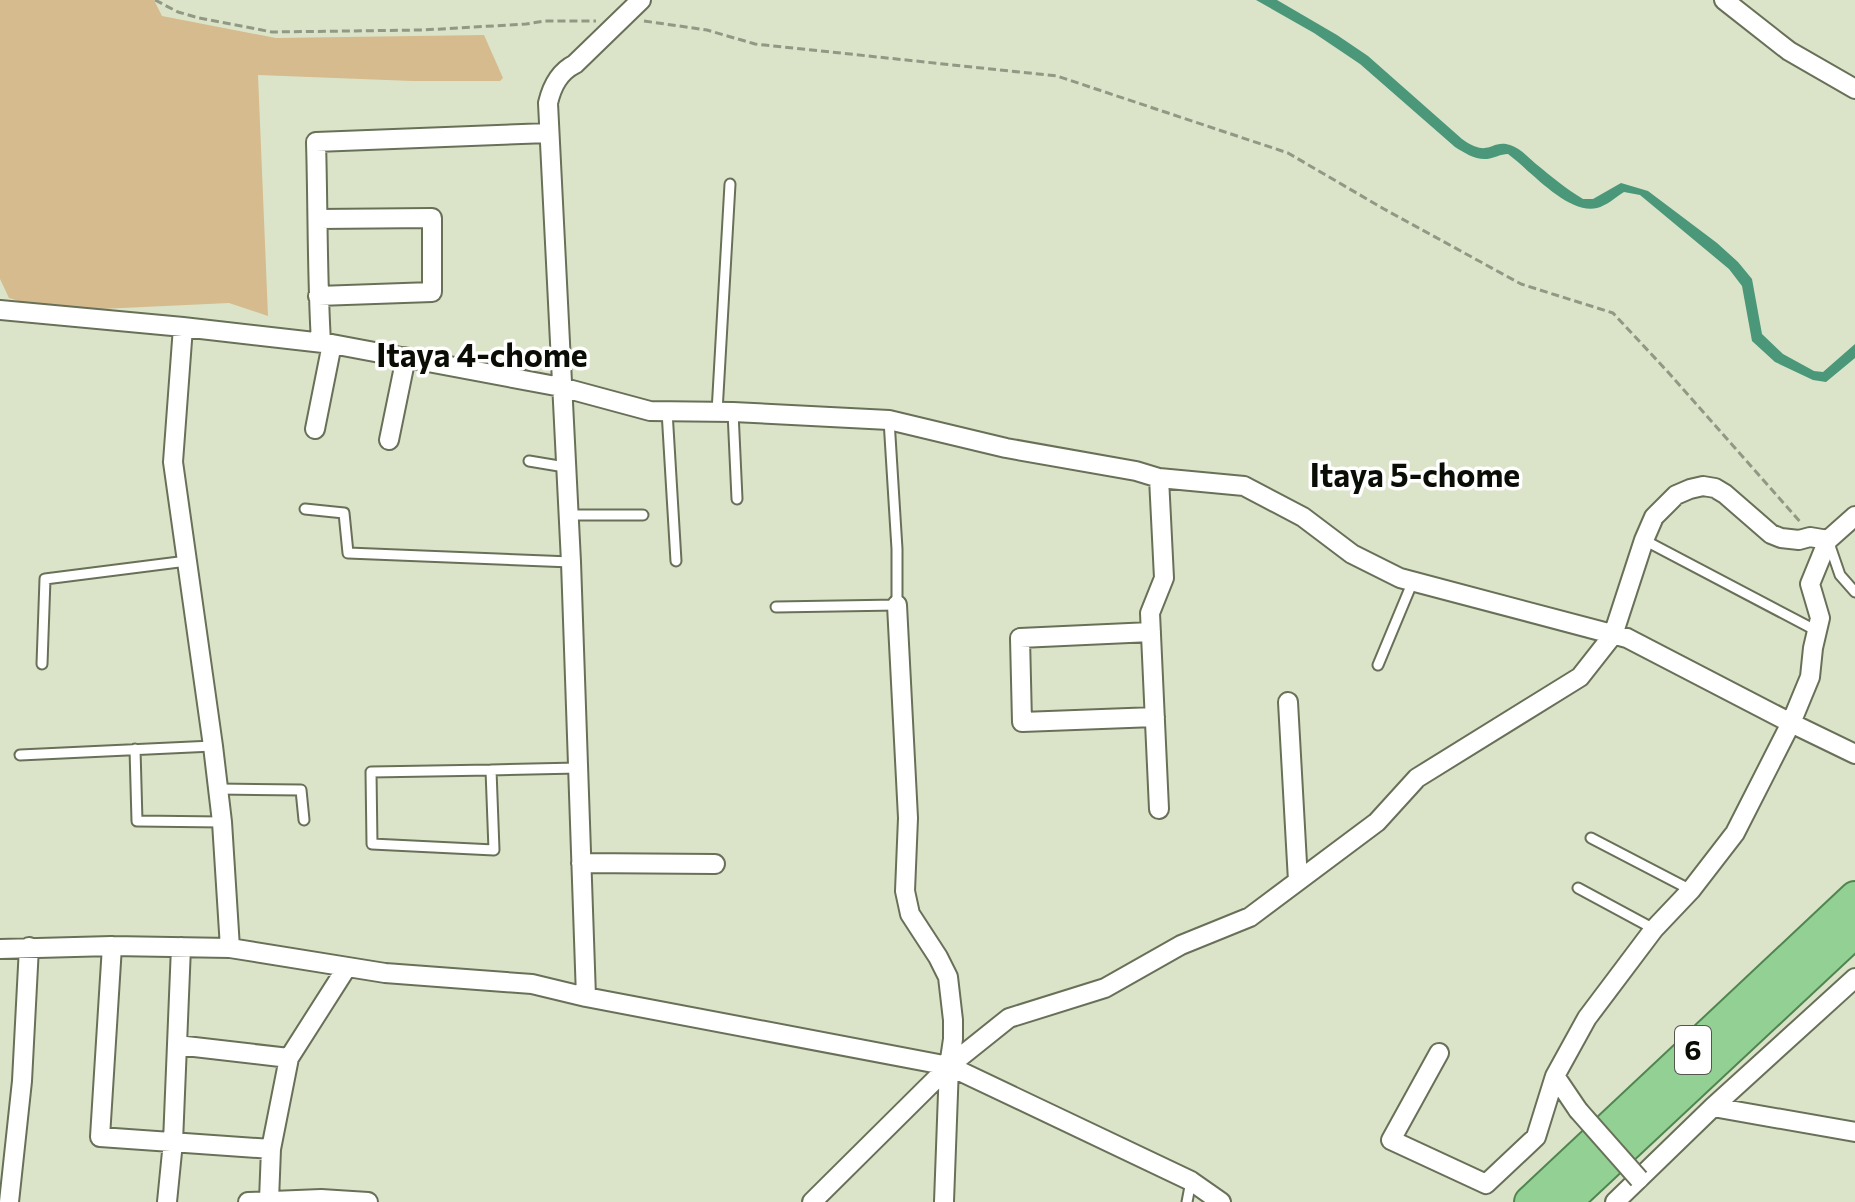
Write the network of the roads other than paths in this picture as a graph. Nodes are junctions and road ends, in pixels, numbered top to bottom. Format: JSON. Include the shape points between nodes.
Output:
{"nodes":[{"id":1,"x":641,"y":0,"type":"edge"},
{"id":2,"x":1724,"y":0,"type":"edge"},
{"id":3,"x":1855,"y":89,"type":"edge"},
{"id":4,"x":549,"y":133,"type":"junction"},
{"id":5,"x":730,"y":184,"type":"dead end"},
{"id":6,"x":318,"y":219,"type":"junction"},
{"id":7,"x":318,"y":296,"type":"junction"},
{"id":8,"x":0,"y":310,"type":"edge"},
{"id":9,"x":183,"y":327,"type":"junction"},
{"id":10,"x":327,"y":343,"type":"junction"},
{"id":11,"x":406,"y":357,"type":"junction"},
{"id":12,"x":561,"y":387,"type":"junction"},
{"id":13,"x":667,"y":411,"type":"junction"},
{"id":14,"x":725,"y":412,"type":"junction"},
{"id":15,"x":889,"y":420,"type":"junction"},
{"id":16,"x":315,"y":429,"type":"dead end"},
{"id":17,"x":389,"y":440,"type":"dead end"},
{"id":18,"x":529,"y":461,"type":"dead end"},
{"id":19,"x":565,"y":467,"type":"junction"},
{"id":20,"x":1159,"y":478,"type":"junction"},
{"id":21,"x":737,"y":499,"type":"dead end"},
{"id":22,"x":305,"y":509,"type":"dead end"},
{"id":23,"x":568,"y":515,"type":"junction"},
{"id":24,"x":643,"y":515,"type":"dead end"},
{"id":25,"x":1855,"y":516,"type":"edge"},
{"id":26,"x":1819,"y":539,"type":"junction"},
{"id":27,"x":1644,"y":540,"type":"junction"},
{"id":28,"x":187,"y":561,"type":"junction"},
{"id":29,"x":676,"y":561,"type":"dead end"},
{"id":30,"x":571,"y":562,"type":"junction"},
{"id":31,"x":1413,"y":581,"type":"junction"},
{"id":32,"x":1855,"y":592,"type":"edge"},
{"id":33,"x":897,"y":605,"type":"junction"},
{"id":34,"x":776,"y":607,"type":"dead end"},
{"id":35,"x":1817,"y":631,"type":"junction"},
{"id":36,"x":1151,"y":632,"type":"junction"},
{"id":37,"x":1613,"y":635,"type":"junction"},
{"id":38,"x":42,"y":664,"type":"dead end"},
{"id":39,"x":1378,"y":665,"type":"dead end"},
{"id":40,"x":1288,"y":702,"type":"dead end"},
{"id":41,"x":1155,"y":717,"type":"junction"},
{"id":42,"x":1791,"y":723,"type":"junction"},
{"id":43,"x":213,"y":746,"type":"junction"},
{"id":44,"x":135,"y":749,"type":"junction"},
{"id":45,"x":1855,"y":754,"type":"edge"},
{"id":46,"x":20,"y":755,"type":"dead end"},
{"id":47,"x":578,"y":768,"type":"junction"},
{"id":48,"x":491,"y":770,"type":"junction"},
{"id":49,"x":217,"y":789,"type":"junction"},
{"id":50,"x":1159,"y":809,"type":"dead end"},
{"id":51,"x":304,"y":820,"type":"dead end"},
{"id":52,"x":222,"y":822,"type":"junction"},
{"id":53,"x":1591,"y":838,"type":"dead end"},
{"id":54,"x":581,"y":863,"type":"junction"},
{"id":55,"x":715,"y":864,"type":"dead end"},
{"id":56,"x":1298,"y":881,"type":"junction"},
{"id":57,"x":1578,"y":888,"type":"dead end"},
{"id":58,"x":1691,"y":890,"type":"junction"},
{"id":59,"x":1855,"y":897,"type":"edge"},
{"id":60,"x":1654,"y":929,"type":"junction"},
{"id":61,"x":1855,"y":932,"type":"edge"},
{"id":62,"x":112,"y":946,"type":"junction"},
{"id":63,"x":29,"y":947,"type":"junction"},
{"id":64,"x":181,"y":947,"type":"junction"},
{"id":65,"x":230,"y":948,"type":"junction"},
{"id":66,"x":0,"y":949,"type":"edge"},
{"id":67,"x":347,"y":967,"type":"junction"},
{"id":68,"x":1855,"y":978,"type":"edge"},
{"id":69,"x":586,"y":997,"type":"junction"},
{"id":70,"x":177,"y":1045,"type":"junction"},
{"id":71,"x":1439,"y":1053,"type":"dead end"},
{"id":72,"x":289,"y":1058,"type":"junction"},
{"id":73,"x":949,"y":1066,"type":"junction"},
{"id":74,"x":1555,"y":1076,"type":"junction"},
{"id":75,"x":1713,"y":1107,"type":"junction"},
{"id":76,"x":1855,"y":1132,"type":"edge"},
{"id":77,"x":173,"y":1142,"type":"junction"},
{"id":78,"x":271,"y":1149,"type":"junction"},
{"id":79,"x":1639,"y":1179,"type":"junction"},
{"id":80,"x":1191,"y":1181,"type":"junction"},
{"id":81,"x":269,"y":1200,"type":"junction"},
{"id":82,"x":321,"y":1201,"type":"edge"},
{"id":83,"x":9,"y":1202,"type":"edge"},
{"id":84,"x":167,"y":1202,"type":"edge"},
{"id":85,"x":248,"y":1202,"type":"edge"},
{"id":86,"x":368,"y":1202,"type":"edge"},
{"id":87,"x":812,"y":1202,"type":"edge"},
{"id":88,"x":944,"y":1202,"type":"edge"},
{"id":89,"x":1187,"y":1202,"type":"edge"},
{"id":90,"x":1221,"y":1202,"type":"edge"},
{"id":91,"x":1530,"y":1202,"type":"edge"},
{"id":92,"x":1566,"y":1202,"type":"edge"},
{"id":93,"x":1615,"y":1202,"type":"edge"}],
"edges":[{"from":1,"to":4,"type":"street","via":[[553,85]]},
{"from":2,"to":3,"type":"street","via":[[1789,51]]},
{"from":4,"to":6,"type":"street","via":[[316,142]]},
{"from":4,"to":12,"type":"street"},
{"from":5,"to":14,"type":"lane"},
{"from":6,"to":7,"type":"street"},
{"from":6,"to":7,"type":"street","via":[[432,218],[432,292]]},
{"from":7,"to":10,"type":"street"},
{"from":8,"to":9,"type":"street"},
{"from":9,"to":10,"type":"street"},
{"from":9,"to":28,"type":"street","via":[[173,462]]},
{"from":10,"to":11,"type":"street"},
{"from":10,"to":16,"type":"street"},
{"from":11,"to":12,"type":"street"},
{"from":11,"to":17,"type":"street"},
{"from":12,"to":13,"type":"street"},
{"from":12,"to":19,"type":"street"},
{"from":13,"to":14,"type":"street"},
{"from":13,"to":29,"type":"lane"},
{"from":14,"to":15,"type":"street"},
{"from":14,"to":21,"type":"lane"},
{"from":15,"to":20,"type":"street"},
{"from":15,"to":33,"type":"lane"},
{"from":18,"to":19,"type":"lane"},
{"from":19,"to":23,"type":"street"},
{"from":20,"to":31,"type":"street","via":[[1244,486],[1303,517],[1352,554]]},
{"from":20,"to":36,"type":"street","via":[[1164,578],[1150,613]]},
{"from":22,"to":30,"type":"lane","via":[[344,513],[348,553]]},
{"from":23,"to":24,"type":"lane"},
{"from":23,"to":30,"type":"street"},
{"from":25,"to":26,"type":"street"},
{"from":26,"to":27,"type":"street","via":[[1771,534],[1725,494],[1703,486],[1676,495],[1654,517]]},
{"from":26,"to":32,"type":"lane"},
{"from":26,"to":35,"type":"street","via":[[1810,584],[1820,618]]},
{"from":27,"to":35,"type":"lane"},
{"from":27,"to":37,"type":"street"},
{"from":28,"to":38,"type":"lane","via":[[45,579]]},
{"from":28,"to":43,"type":"street"},
{"from":30,"to":47,"type":"street"},
{"from":31,"to":37,"type":"street"},
{"from":31,"to":39,"type":"lane"},
{"from":33,"to":34,"type":"lane"},
{"from":33,"to":73,"type":"street","via":[[908,818],[905,891],[910,914],[948,977],[953,1020]]},
{"from":35,"to":42,"type":"street","via":[[1810,677]]},
{"from":36,"to":41,"type":"street"},
{"from":36,"to":41,"type":"street","via":[[1020,638],[1022,722]]},
{"from":37,"to":42,"type":"street"},
{"from":37,"to":56,"type":"street","via":[[1580,677],[1417,778],[1377,822]]},
{"from":40,"to":56,"type":"street"},
{"from":41,"to":50,"type":"street"},
{"from":42,"to":45,"type":"street"},
{"from":42,"to":58,"type":"street","via":[[1735,833]]},
{"from":43,"to":44,"type":"lane"},
{"from":43,"to":49,"type":"street"},
{"from":44,"to":46,"type":"lane"},
{"from":44,"to":52,"type":"lane","via":[[137,821]]},
{"from":47,"to":48,"type":"lane"},
{"from":47,"to":54,"type":"street"},
{"from":48,"to":48,"type":"lane","via":[[371,772],[372,844],[494,850]]},
{"from":49,"to":51,"type":"lane","via":[[301,790]]},
{"from":49,"to":52,"type":"street"},
{"from":52,"to":65,"type":"street"},
{"from":53,"to":58,"type":"lane"},
{"from":54,"to":55,"type":"street"},
{"from":54,"to":69,"type":"street"},
{"from":56,"to":73,"type":"street","via":[[1250,917],[1181,945],[1105,988],[1009,1018]]},
{"from":57,"to":60,"type":"lane"},
{"from":58,"to":60,"type":"street"},
{"from":59,"to":91,"type":"highway","number":"6"},
{"from":60,"to":74,"type":"street","via":[[1587,1018]]},
{"from":61,"to":92,"type":"highway","number":"6"},
{"from":62,"to":63,"type":"street"},
{"from":62,"to":64,"type":"street"},
{"from":62,"to":77,"type":"street","via":[[100,1137]]},
{"from":63,"to":66,"type":"street"},
{"from":63,"to":83,"type":"street"},
{"from":64,"to":65,"type":"street"},
{"from":64,"to":70,"type":"street"},
{"from":65,"to":67,"type":"street"},
{"from":67,"to":69,"type":"street","via":[[532,984]]},
{"from":67,"to":72,"type":"street"},
{"from":68,"to":75,"type":"street"},
{"from":69,"to":73,"type":"street"},
{"from":70,"to":72,"type":"street"},
{"from":70,"to":77,"type":"street"},
{"from":71,"to":74,"type":"street","via":[[1391,1140],[1486,1184],[1536,1137]]},
{"from":72,"to":78,"type":"street"},
{"from":73,"to":80,"type":"street"},
{"from":73,"to":87,"type":"street"},
{"from":73,"to":88,"type":"street"},
{"from":74,"to":79,"type":"street","bridge":true},
{"from":75,"to":76,"type":"street"},
{"from":75,"to":79,"type":"street"},
{"from":77,"to":78,"type":"street"},
{"from":77,"to":84,"type":"street"},
{"from":78,"to":81,"type":"street"},
{"from":79,"to":93,"type":"street"},
{"from":80,"to":89,"type":"lane"},
{"from":80,"to":90,"type":"street"},
{"from":81,"to":82,"type":"street"},
{"from":81,"to":85,"type":"street"},
{"from":82,"to":86,"type":"street"}]}
